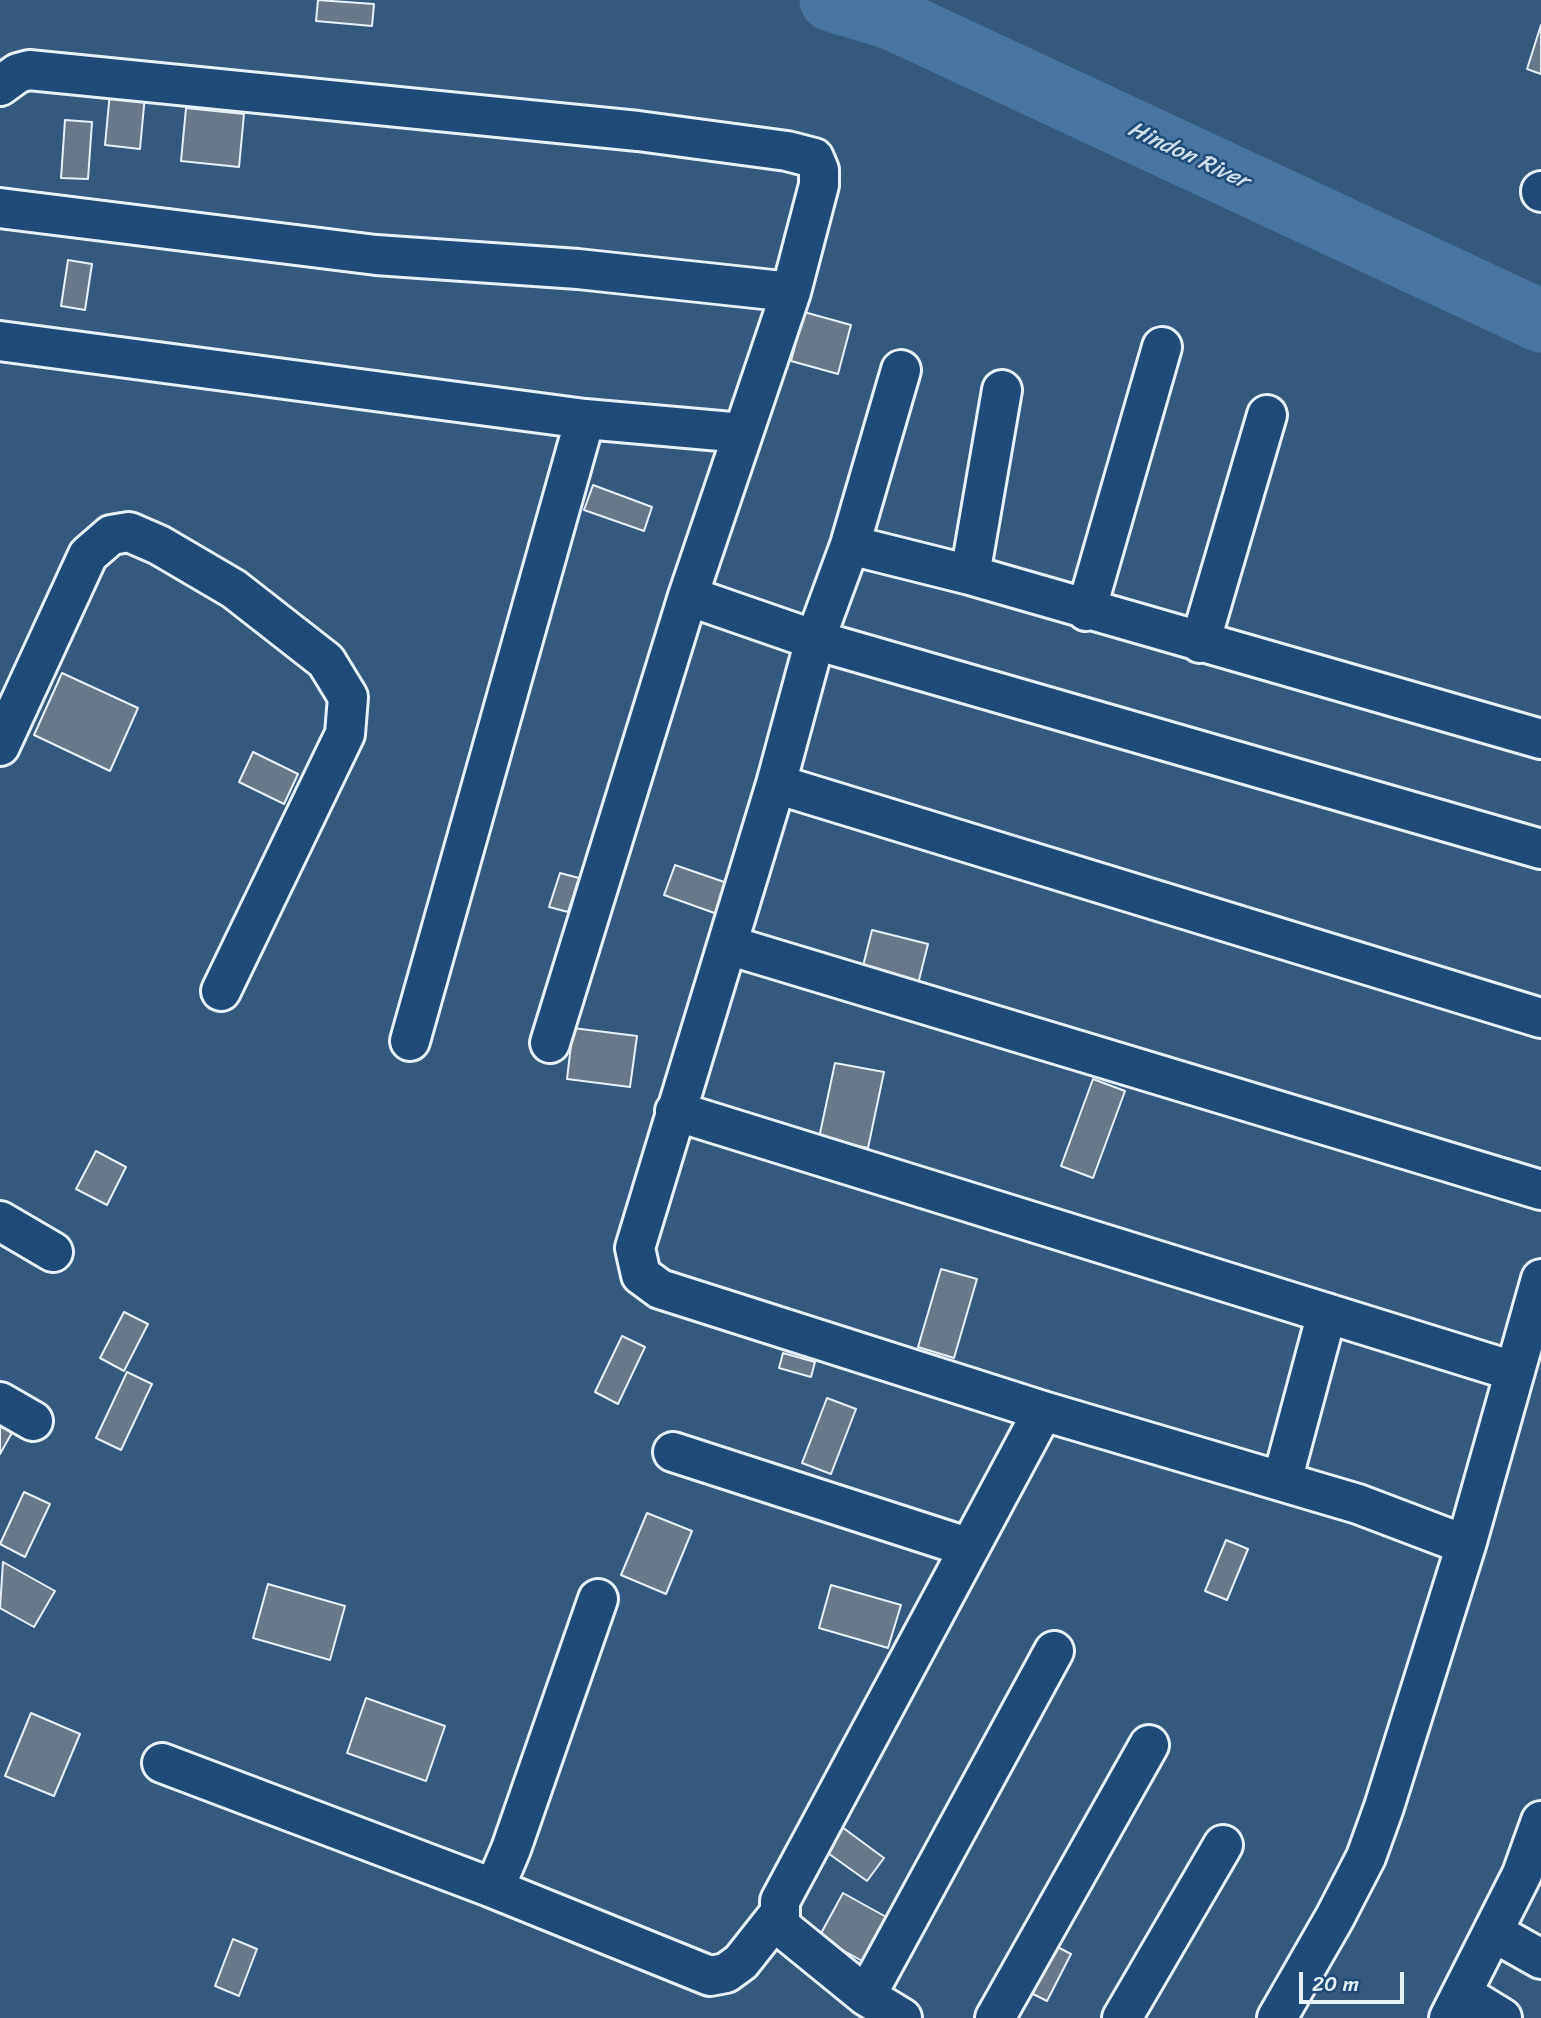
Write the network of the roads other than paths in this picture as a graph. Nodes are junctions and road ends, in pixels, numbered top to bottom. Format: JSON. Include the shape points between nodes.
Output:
{"nodes":[{"id":1,"x":0,"y":86,"type":"edge"},
{"id":2,"x":0,"y":208,"type":"edge"},
{"id":3,"x":791,"y":292,"type":"junction"},
{"id":4,"x":0,"y":341,"type":"edge"},
{"id":5,"x":1162,"y":347,"type":"dead end"},
{"id":6,"x":901,"y":370,"type":"dead end"},
{"id":7,"x":1002,"y":390,"type":"dead end"},
{"id":8,"x":1267,"y":415,"type":"dead end"},
{"id":9,"x":585,"y":419,"type":"junction"},
{"id":10,"x":743,"y":433,"type":"junction"},
{"id":11,"x":850,"y":545,"type":"junction"},
{"id":12,"x":970,"y":575,"type":"junction"},
{"id":13,"x":688,"y":596,"type":"junction"},
{"id":14,"x":1086,"y":611,"type":"junction"},
{"id":15,"x":815,"y":640,"type":"junction"},
{"id":16,"x":1200,"y":643,"type":"junction"},
{"id":17,"x":1540,"y":735,"type":"edge"},
{"id":18,"x":0,"y":746,"type":"edge"},
{"id":19,"x":776,"y":784,"type":"junction"},
{"id":20,"x":1541,"y":849,"type":"edge"},
{"id":21,"x":728,"y":945,"type":"junction"},
{"id":22,"x":221,"y":991,"type":"dead end"},
{"id":23,"x":1541,"y":1018,"type":"edge"},
{"id":24,"x":410,"y":1041,"type":"dead end"},
{"id":25,"x":550,"y":1043,"type":"dead end"},
{"id":26,"x":676,"y":1111,"type":"junction"},
{"id":27,"x":1541,"y":1190,"type":"edge"},
{"id":28,"x":0,"y":1221,"type":"edge"},
{"id":29,"x":53,"y":1252,"type":"dead end"},
{"id":30,"x":1541,"y":1279,"type":"edge"},
{"id":31,"x":1327,"y":1313,"type":"junction"},
{"id":32,"x":1513,"y":1371,"type":"junction"},
{"id":33,"x":0,"y":1402,"type":"edge"},
{"id":34,"x":1042,"y":1411,"type":"junction"},
{"id":35,"x":33,"y":1421,"type":"dead end"},
{"id":36,"x":673,"y":1452,"type":"dead end"},
{"id":37,"x":1282,"y":1481,"type":"junction"},
{"id":38,"x":1466,"y":1545,"type":"junction"},
{"id":39,"x":967,"y":1547,"type":"junction"},
{"id":40,"x":598,"y":1599,"type":"dead end"},
{"id":41,"x":1054,"y":1651,"type":"dead end"},
{"id":42,"x":1149,"y":1745,"type":"dead end"},
{"id":43,"x":162,"y":1763,"type":"dead end"},
{"id":44,"x":1541,"y":1821,"type":"edge"},
{"id":45,"x":1223,"y":1845,"type":"dead end"},
{"id":46,"x":490,"y":1887,"type":"junction"},
{"id":47,"x":779,"y":1914,"type":"junction"},
{"id":48,"x":1493,"y":1932,"type":"junction"},
{"id":49,"x":1541,"y":1959,"type":"edge"},
{"id":50,"x":866,"y":1997,"type":"junction"},
{"id":51,"x":1456,"y":2006,"type":"edge"},
{"id":52,"x":902,"y":2018,"type":"edge"},
{"id":53,"x":995,"y":2018,"type":"edge"},
{"id":54,"x":1122,"y":2018,"type":"edge"},
{"id":55,"x":1277,"y":2018,"type":"edge"},
{"id":56,"x":1502,"y":2018,"type":"edge"}],
"edges":[{"from":1,"to":3,"type":"street","via":[[29,70],[638,131],[814,158],[819,185]]},
{"from":2,"to":3,"type":"street","via":[[376,255],[578,269]]},
{"from":3,"to":10,"type":"street"},
{"from":4,"to":9,"type":"street"},
{"from":5,"to":14,"type":"street"},
{"from":6,"to":11,"type":"street"},
{"from":7,"to":12,"type":"street"},
{"from":8,"to":16,"type":"street"},
{"from":9,"to":10,"type":"street"},
{"from":9,"to":24,"type":"street"},
{"from":10,"to":13,"type":"street"},
{"from":11,"to":12,"type":"street"},
{"from":11,"to":15,"type":"street"},
{"from":12,"to":14,"type":"street"},
{"from":13,"to":15,"type":"street"},
{"from":13,"to":25,"type":"street"},
{"from":14,"to":16,"type":"street"},
{"from":15,"to":19,"type":"street"},
{"from":15,"to":20,"type":"street"},
{"from":16,"to":17,"type":"street"},
{"from":18,"to":22,"type":"street","via":[[88,555],[111,535],[129,532],[159,545],[234,589],[326,661],[348,697],[345,734]]},
{"from":19,"to":21,"type":"street"},
{"from":19,"to":23,"type":"street"},
{"from":21,"to":26,"type":"street"},
{"from":21,"to":27,"type":"street"},
{"from":26,"to":31,"type":"street"},
{"from":26,"to":34,"type":"street","via":[[635,1248],[641,1275],[660,1289]]},
{"from":28,"to":29,"type":"street"},
{"from":30,"to":32,"type":"street"},
{"from":31,"to":32,"type":"street"},
{"from":31,"to":37,"type":"street"},
{"from":32,"to":38,"type":"street"},
{"from":33,"to":35,"type":"street"},
{"from":34,"to":37,"type":"street"},
{"from":34,"to":39,"type":"street"},
{"from":36,"to":39,"type":"street"},
{"from":37,"to":38,"type":"street"},
{"from":38,"to":55,"type":"street","via":[[1366,1857]]},
{"from":39,"to":47,"type":"street","via":[[783,1892]]},
{"from":40,"to":46,"type":"street","via":[[511,1849],[497,1882]]},
{"from":41,"to":50,"type":"street"},
{"from":42,"to":53,"type":"street"},
{"from":43,"to":46,"type":"street"},
{"from":44,"to":48,"type":"street","via":[[1522,1874]]},
{"from":45,"to":54,"type":"street"},
{"from":46,"to":47,"type":"street","via":[[710,1976],[726,1973],[741,1962]]},
{"from":47,"to":50,"type":"street","via":[[785,1930]]},
{"from":48,"to":49,"type":"street"},
{"from":48,"to":51,"type":"street"},
{"from":50,"to":52,"type":"street"},
{"from":51,"to":56,"type":"street"}]}
